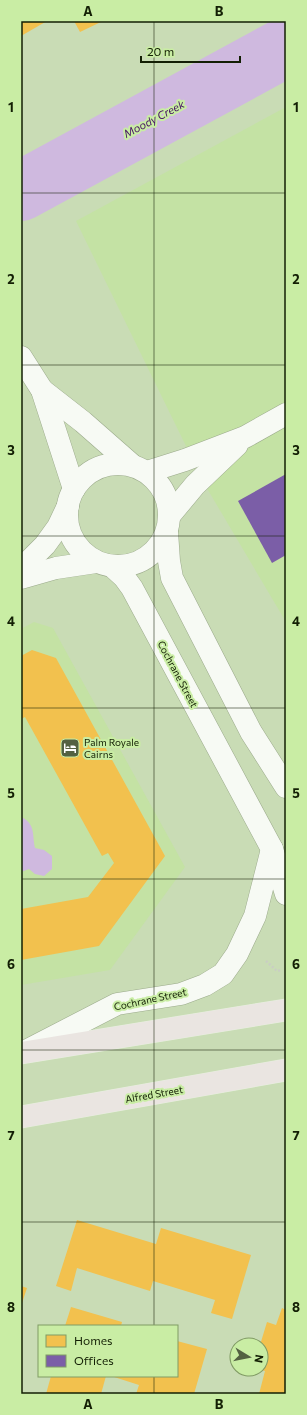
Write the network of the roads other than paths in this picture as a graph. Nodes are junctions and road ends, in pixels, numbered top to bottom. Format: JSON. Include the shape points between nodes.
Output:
{"nodes":[{"id":1,"x":21,"y":357,"type":"edge"},
{"id":2,"x":42,"y":390,"type":"junction"},
{"id":3,"x":286,"y":414,"type":"edge"},
{"id":4,"x":245,"y":437,"type":"junction"},
{"id":5,"x":140,"y":469,"type":"junction"},
{"id":6,"x":71,"y":497,"type":"junction"},
{"id":7,"x":168,"y":524,"type":"junction"},
{"id":8,"x":105,"y":564,"type":"junction"},
{"id":9,"x":21,"y":569,"type":"edge"},
{"id":10,"x":21,"y":578,"type":"edge"},
{"id":11,"x":286,"y":787,"type":"edge"},
{"id":12,"x":272,"y":849,"type":"junction"},
{"id":13,"x":286,"y":894,"type":"edge"},
{"id":14,"x":286,"y":1010,"type":"edge"},
{"id":15,"x":21,"y":1053,"type":"edge"},
{"id":16,"x":286,"y":1070,"type":"edge"},
{"id":17,"x":21,"y":1118,"type":"edge"}],
"edges":[{"from":1,"to":2,"type":"street"},
{"from":2,"to":5,"type":"street"},
{"from":2,"to":6,"type":"street"},
{"from":3,"to":4,"type":"street"},
{"from":4,"to":5,"type":"street","via":[[185,460]]},
{"from":4,"to":7,"type":"street","via":[[195,484]]},
{"from":5,"to":6,"type":"street","via":[[116,464],[99,467],[85,476]]},
{"from":5,"to":7,"type":"street","via":[[159,484],[167,498]]},
{"from":6,"to":8,"type":"street","via":[[67,522],[72,538],[82,552]]},
{"from":6,"to":9,"type":"street","via":[[58,527],[45,545]]},
{"from":7,"to":8,"type":"street","via":[[159,548],[146,559],[130,566]]},
{"from":7,"to":11,"type":"street","via":[[172,578],[251,732]]},
{"from":8,"to":10,"type":"street","via":[[56,568]]},
{"from":8,"to":12,"type":"street","name":"Cochrane Street","via":[[124,578],[132,588]]},
{"from":12,"to":13,"type":"street","name":"Cochrane Street"},
{"from":12,"to":15,"type":"street","name":"Cochrane Street","via":[[255,916],[237,954],[223,974],[205,985],[181,994],[117,1004]]},
{"from":14,"to":15,"type":"main road"},
{"from":16,"to":17,"type":"main road","name":"Alfred Street"}]}
